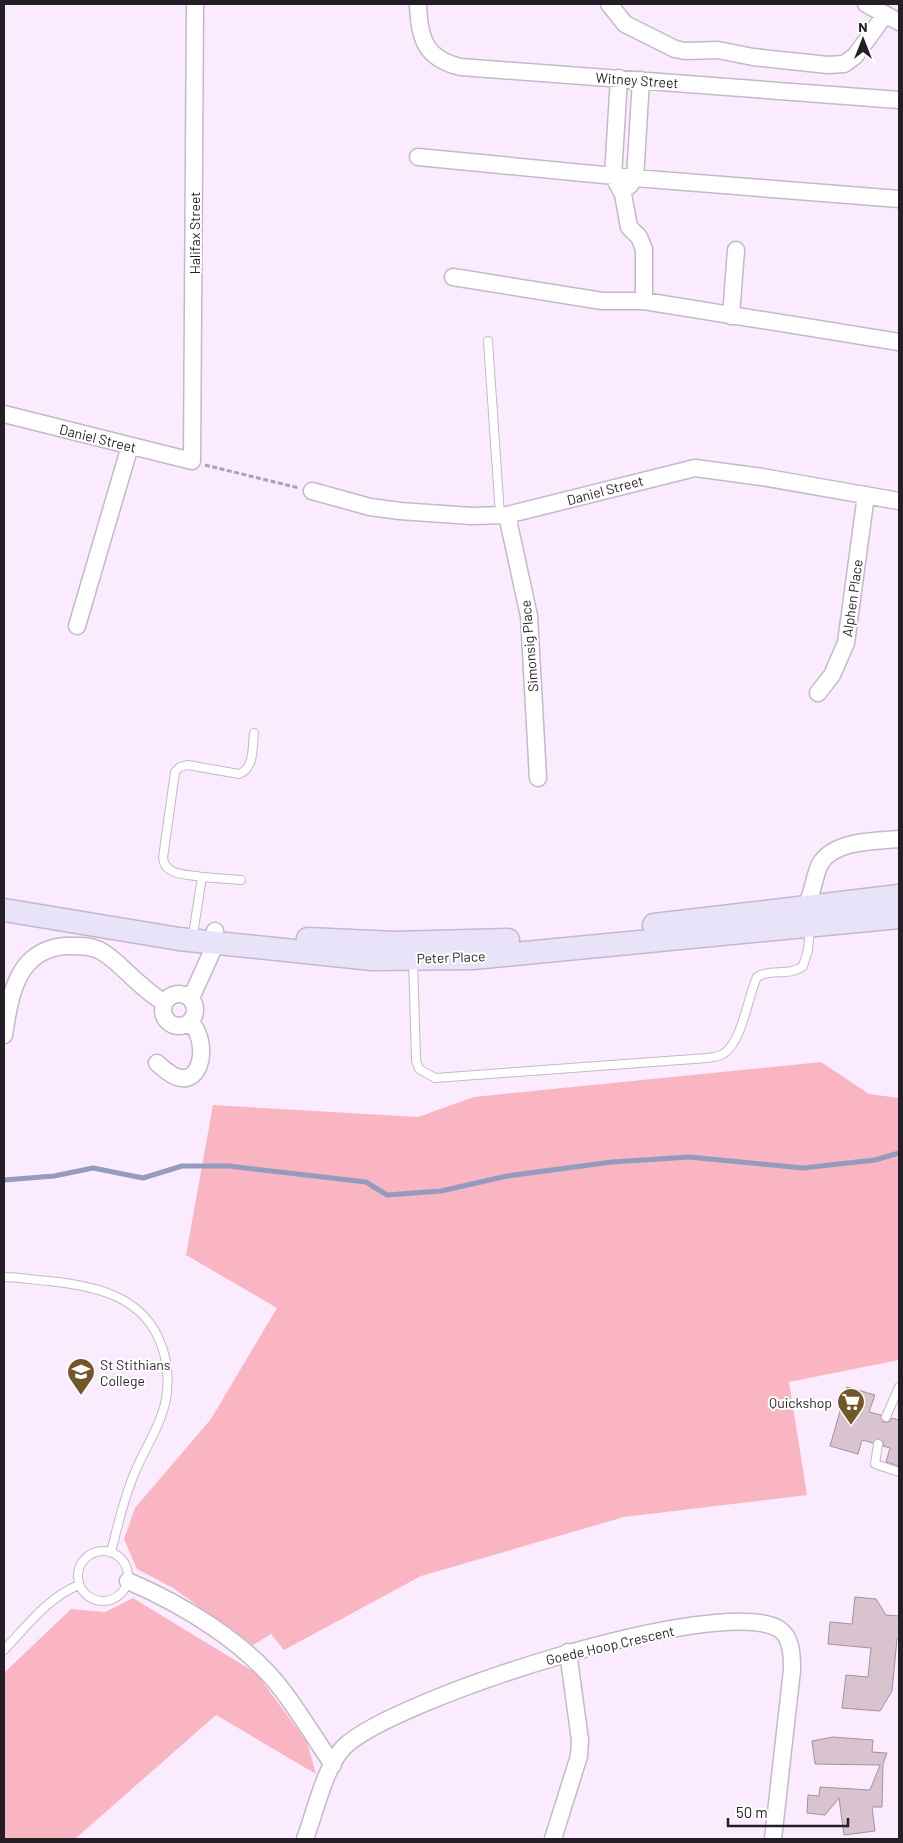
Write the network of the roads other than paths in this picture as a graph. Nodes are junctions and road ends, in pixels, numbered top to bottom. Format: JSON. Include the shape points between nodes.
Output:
{"nodes":[{"id":1,"x":195,"y":4,"type":"edge"},
{"id":2,"x":418,"y":4,"type":"edge"},
{"id":3,"x":609,"y":4,"type":"edge"},
{"id":4,"x":866,"y":4,"type":"edge"},
{"id":5,"x":892,"y":19,"type":"edge"},
{"id":6,"x":619,"y":78,"type":"junction"},
{"id":7,"x":641,"y":80,"type":"junction"},
{"id":8,"x":899,"y":100,"type":"edge"},
{"id":9,"x":418,"y":157,"type":"dead end"},
{"id":10,"x":613,"y":176,"type":"junction"},
{"id":11,"x":635,"y":178,"type":"junction"},
{"id":12,"x":623,"y":194,"type":"junction"},
{"id":13,"x":899,"y":199,"type":"edge"},
{"id":14,"x":736,"y":250,"type":"dead end"},
{"id":15,"x":454,"y":277,"type":"dead end"},
{"id":16,"x":644,"y":301,"type":"junction"},
{"id":17,"x":731,"y":316,"type":"junction"},
{"id":18,"x":488,"y":341,"type":"dead end"},
{"id":19,"x":899,"y":342,"type":"edge"},
{"id":20,"x":4,"y":414,"type":"edge"},
{"id":21,"x":130,"y":446,"type":"junction"},
{"id":22,"x":192,"y":462,"type":"joint"},
{"id":23,"x":312,"y":491,"type":"road end"},
{"id":24,"x":866,"y":495,"type":"junction"},
{"id":25,"x":899,"y":501,"type":"edge"},
{"id":26,"x":504,"y":515,"type":"junction"},
{"id":27,"x":77,"y":626,"type":"dead end"},
{"id":28,"x":818,"y":693,"type":"dead end"},
{"id":29,"x":254,"y":732,"type":"dead end"},
{"id":30,"x":538,"y":778,"type":"dead end"},
{"id":31,"x":899,"y":838,"type":"edge"},
{"id":32,"x":202,"y":876,"type":"junction"},
{"id":33,"x":241,"y":880,"type":"dead end"},
{"id":34,"x":899,"y":896,"type":"edge"},
{"id":35,"x":4,"y":900,"type":"edge"},
{"id":36,"x":4,"y":910,"type":"edge"},
{"id":37,"x":808,"y":916,"type":"junction"},
{"id":38,"x":899,"y":917,"type":"edge"},
{"id":39,"x":208,"y":934,"type":"junction"},
{"id":40,"x":413,"y":951,"type":"junction"},
{"id":41,"x":22,"y":969,"type":"junction"},
{"id":42,"x":4,"y":975,"type":"edge"},
{"id":43,"x":7,"y":997,"type":"edge"},
{"id":44,"x":191,"y":998,"type":"junction"},
{"id":45,"x":164,"y":1003,"type":"junction"},
{"id":46,"x":190,"y":1022,"type":"junction"},
{"id":47,"x":4,"y":1035,"type":"edge"},
{"id":48,"x":157,"y":1064,"type":"dead end"},
{"id":49,"x":4,"y":1277,"type":"edge"},
{"id":50,"x":899,"y":1387,"type":"edge"},
{"id":51,"x":886,"y":1416,"type":"dead end"},
{"id":52,"x":878,"y":1444,"type":"dead end"},
{"id":53,"x":899,"y":1472,"type":"edge"},
{"id":54,"x":111,"y":1552,"type":"junction"},
{"id":55,"x":128,"y":1581,"type":"junction"},
{"id":56,"x":79,"y":1584,"type":"junction"},
{"id":57,"x":4,"y":1650,"type":"edge"},
{"id":58,"x":568,"y":1652,"type":"junction"},
{"id":59,"x":333,"y":1764,"type":"junction"},
{"id":60,"x":305,"y":1839,"type":"edge"},
{"id":61,"x":552,"y":1839,"type":"edge"},
{"id":62,"x":773,"y":1839,"type":"edge"}],
"edges":[{"from":1,"to":22,"type":"street","name":"Halifax Street"},
{"from":2,"to":6,"type":"street","name":"Witney Street","via":[[422,36],[432,55],[442,62],[480,69]]},
{"from":3,"to":5,"type":"street","via":[[625,24],[685,51],[718,50],[828,65],[844,64],[856,56]]},
{"from":4,"to":5,"type":"street"},
{"from":6,"to":7,"type":"street","name":"Witney Street"},
{"from":6,"to":10,"type":"street"},
{"from":7,"to":8,"type":"street","name":"Witney Street"},
{"from":7,"to":11,"type":"street"},
{"from":9,"to":10,"type":"street"},
{"from":10,"to":11,"type":"street"},
{"from":10,"to":12,"type":"street"},
{"from":11,"to":12,"type":"street"},
{"from":11,"to":13,"type":"street"},
{"from":12,"to":16,"type":"street","via":[[629,227],[639,237],[644,249]]},
{"from":14,"to":17,"type":"street"},
{"from":15,"to":16,"type":"street","via":[[602,301]]},
{"from":16,"to":17,"type":"street"},
{"from":17,"to":19,"type":"street"},
{"from":18,"to":26,"type":"lane"},
{"from":20,"to":21,"type":"street","name":"Daniel Street"},
{"from":21,"to":22,"type":"street","name":"Daniel Street"},
{"from":21,"to":27,"type":"street"},
{"from":23,"to":26,"type":"street","name":"Daniel Street","via":[[370,507],[400,511]]},
{"from":24,"to":25,"type":"street","name":"Daniel Street"},
{"from":24,"to":26,"type":"street","name":"Daniel Street","via":[[695,468]]},
{"from":24,"to":28,"type":"street","name":"Alphen Place","via":[[846,643],[832,675]]},
{"from":26,"to":30,"type":"street","name":"Simonsig Place","via":[[529,616]]},
{"from":29,"to":32,"type":"lane","via":[[250,765],[246,771],[239,774],[188,765],[175,772],[164,866],[168,871]]},
{"from":31,"to":37,"type":"street","via":[[864,842],[830,854],[821,862]]},
{"from":32,"to":33,"type":"lane"},
{"from":32,"to":39,"type":"lane"},
{"from":34,"to":37,"type":"main road","name":"Peter Place"},
{"from":35,"to":39,"type":"main road","name":"Peter Place"},
{"from":36,"to":39,"type":"main road","name":"Peter Place","via":[[146,934]]},
{"from":37,"to":38,"type":"main road","name":"Peter Place"},
{"from":37,"to":40,"type":"main road","name":"Peter Place","via":[[474,958]]},
{"from":37,"to":40,"type":"lane","via":[[808,950],[803,966],[789,972],[767,972],[757,977],[749,1008],[732,1043],[722,1055],[707,1058],[435,1078],[419,1068],[416,1060]]},
{"from":39,"to":40,"type":"main road","name":"Peter Place","via":[[359,959]]},
{"from":39,"to":44,"type":"street"},
{"from":41,"to":42,"type":"street"},
{"from":41,"to":43,"type":"street"},
{"from":41,"to":45,"type":"street","via":[[38,954],[80,945],[98,950],[117,962]]},
{"from":43,"to":47,"type":"street"},
{"from":44,"to":45,"type":"street","via":[[176,994]]},
{"from":44,"to":46,"type":"street","via":[[196,1010]]},
{"from":45,"to":46,"type":"street","via":[[164,1016],[170,1023],[178,1026]]},
{"from":46,"to":48,"type":"street","via":[[199,1032],[202,1044],[200,1061],[194,1073],[176,1077]]},
{"from":49,"to":54,"type":"lane","via":[[84,1285],[110,1292],[127,1300],[144,1314],[158,1335],[167,1360],[166,1400],[128,1491]]},
{"from":50,"to":51,"type":"lane"},
{"from":52,"to":53,"type":"lane","via":[[875,1464]]},
{"from":54,"to":55,"type":"lane","via":[[126,1564]]},
{"from":54,"to":56,"type":"lane","via":[[96,1551],[82,1560],[78,1568]]},
{"from":55,"to":56,"type":"lane","via":[[120,1595],[105,1601],[89,1597]]},
{"from":55,"to":59,"type":"street","via":[[159,1594],[191,1614],[237,1645],[261,1666],[283,1690]]},
{"from":56,"to":57,"type":"lane","via":[[51,1601]]},
{"from":58,"to":59,"type":"street","name":"Goede Hoop Crescent","via":[[428,1701],[378,1724],[344,1748]]},
{"from":58,"to":61,"type":"street","via":[[580,1740],[579,1756]]},
{"from":58,"to":62,"type":"street","name":"Goede Hoop Crescent","via":[[711,1622],[759,1622],[780,1629],[790,1646],[792,1670]]},
{"from":59,"to":60,"type":"street","name":"Goede Hoop Crescent"}]}
